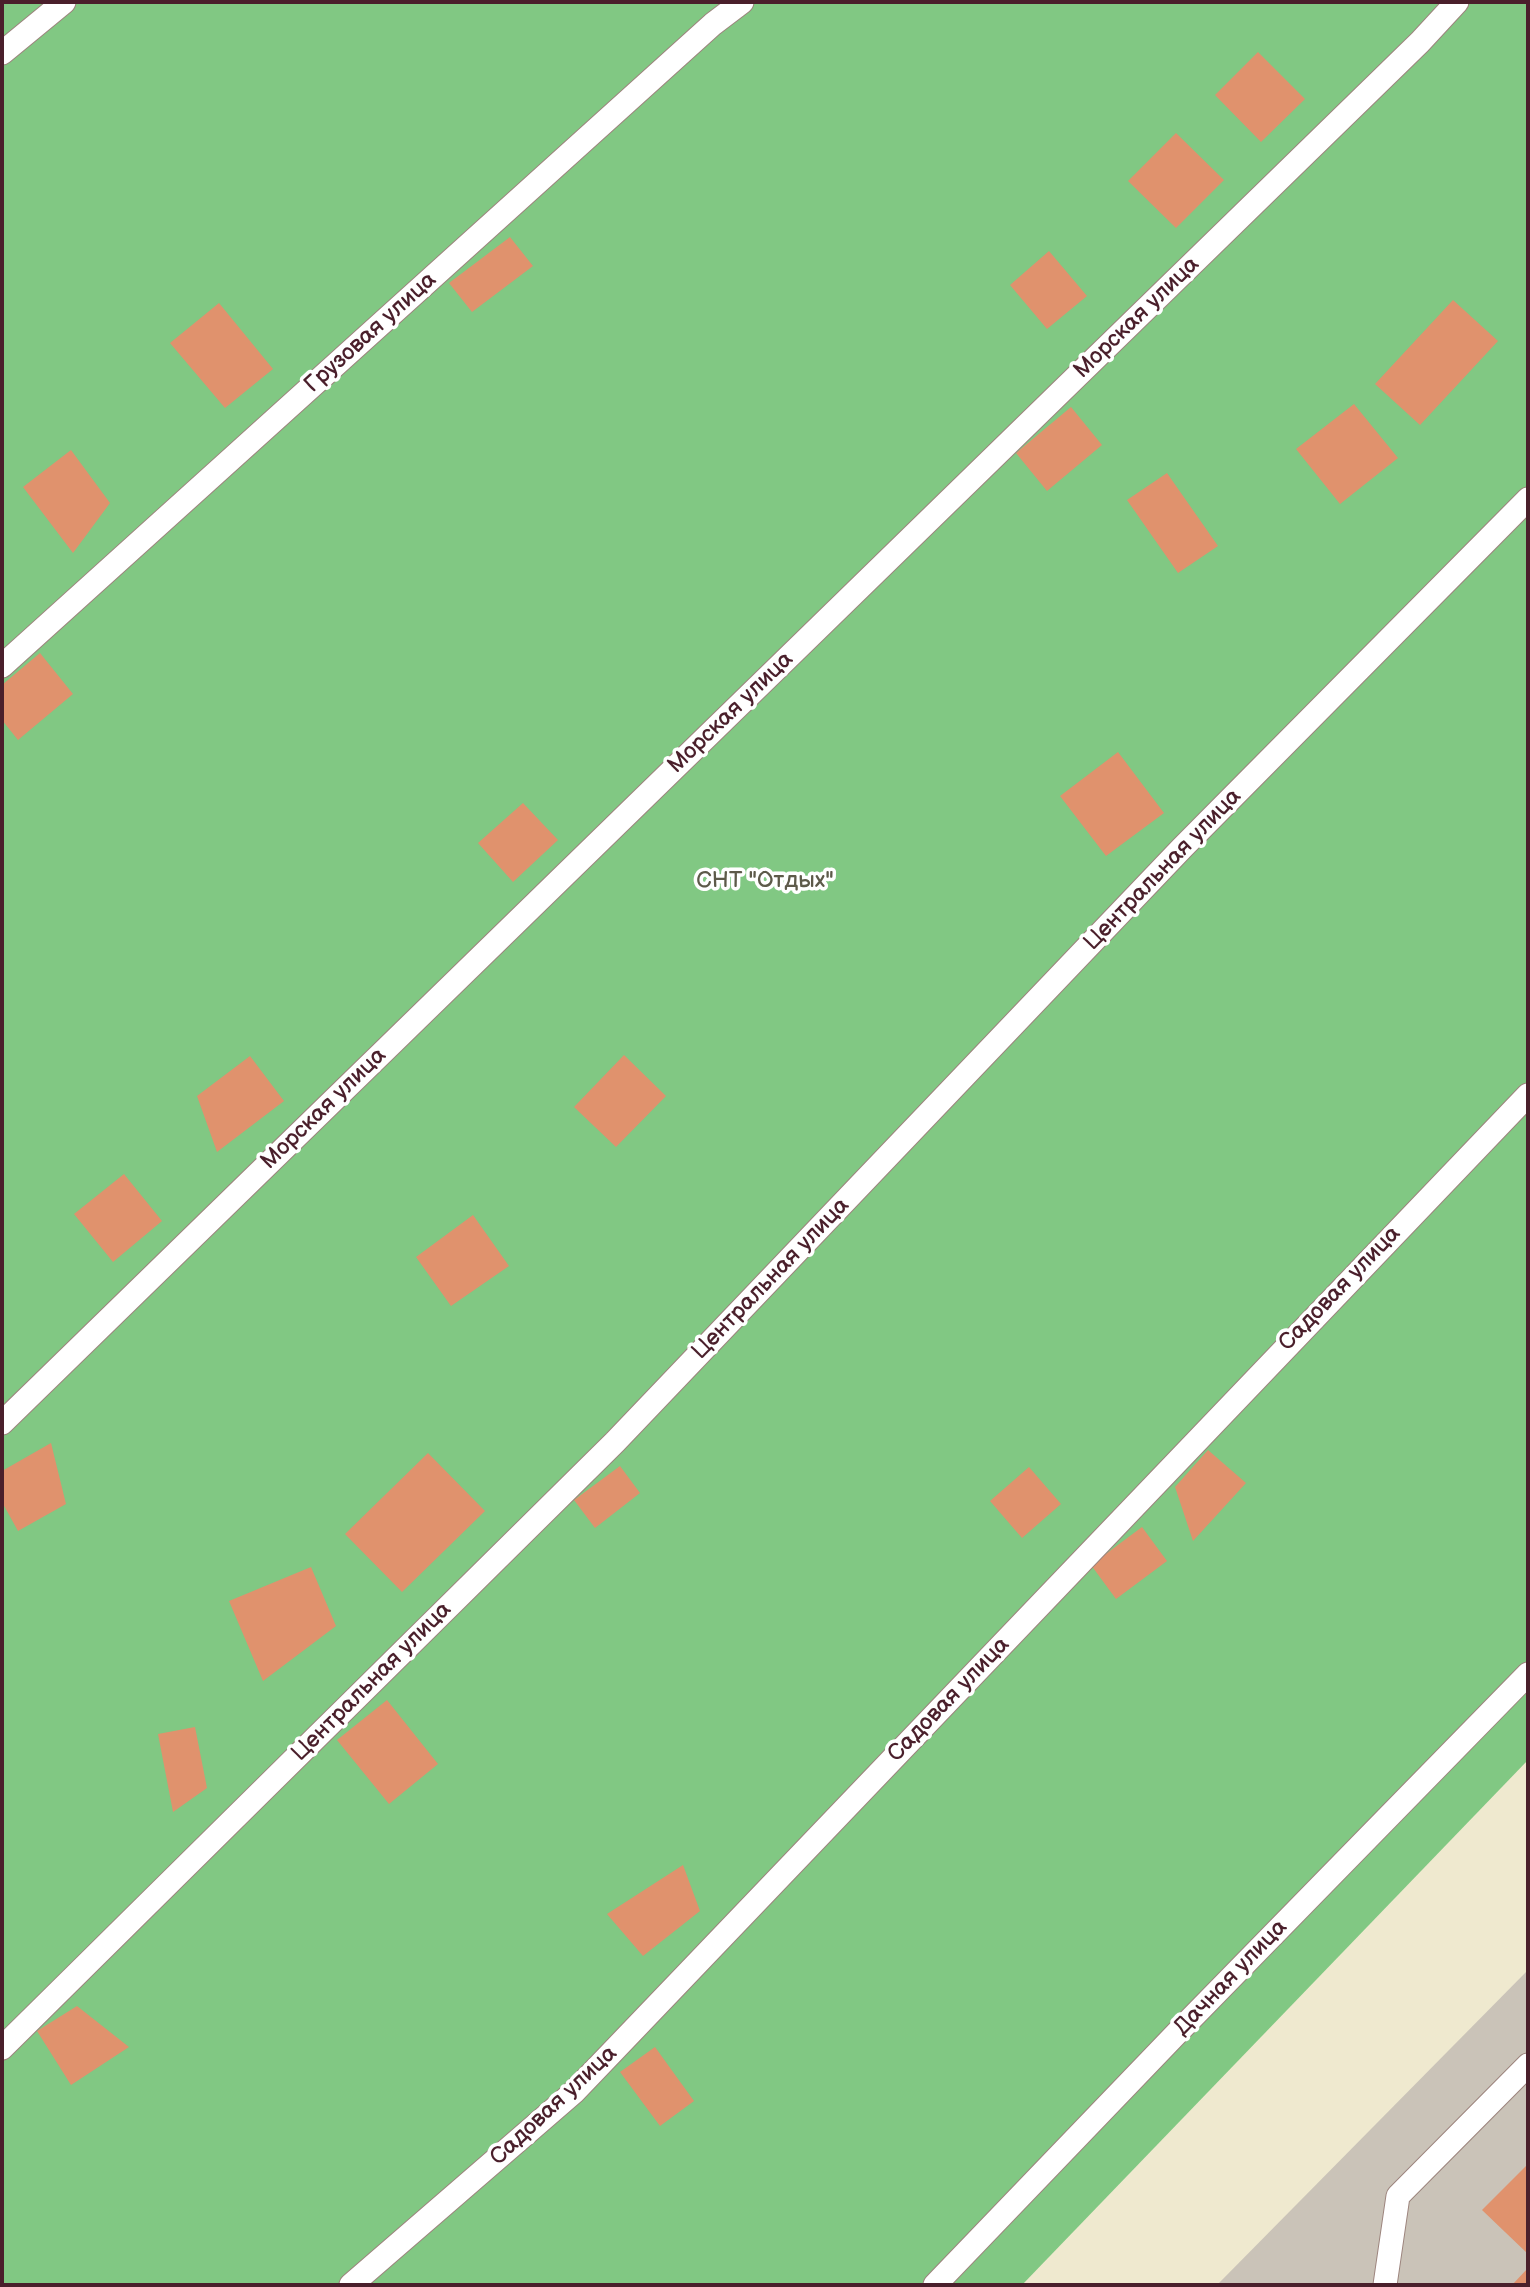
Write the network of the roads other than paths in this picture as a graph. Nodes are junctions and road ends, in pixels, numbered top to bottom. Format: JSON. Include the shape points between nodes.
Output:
{"nodes":[{"id":1,"x":64,"y":2,"type":"edge"},
{"id":2,"x":742,"y":2,"type":"edge"},
{"id":3,"x":1457,"y":2,"type":"edge"},
{"id":4,"x":2,"y":53,"type":"edge"},
{"id":5,"x":1528,"y":499,"type":"edge"},
{"id":6,"x":2,"y":666,"type":"edge"},
{"id":7,"x":1528,"y":1095,"type":"edge"},
{"id":8,"x":2,"y":1423,"type":"edge"},
{"id":9,"x":1528,"y":1674,"type":"edge"},
{"id":10,"x":2,"y":2048,"type":"edge"},
{"id":11,"x":1528,"y":2065,"type":"edge"},
{"id":12,"x":351,"y":2285,"type":"edge"},
{"id":13,"x":936,"y":2285,"type":"edge"},
{"id":14,"x":1385,"y":2285,"type":"edge"}],
"edges":[{"from":1,"to":4,"type":"lane"},
{"from":2,"to":6,"type":"lane","name":"Грузовая улица"},
{"from":3,"to":8,"type":"lane","name":"Морская улица"},
{"from":5,"to":10,"type":"lane","name":"Центральная улица","via":[[1182,848],[615,1441]]},
{"from":7,"to":12,"type":"lane","name":"Садовая улица","via":[[574,2092]]},
{"from":9,"to":13,"type":"lane","name":"Дачная улица"},
{"from":11,"to":14,"type":"lane","via":[[1398,2196]]}]}
